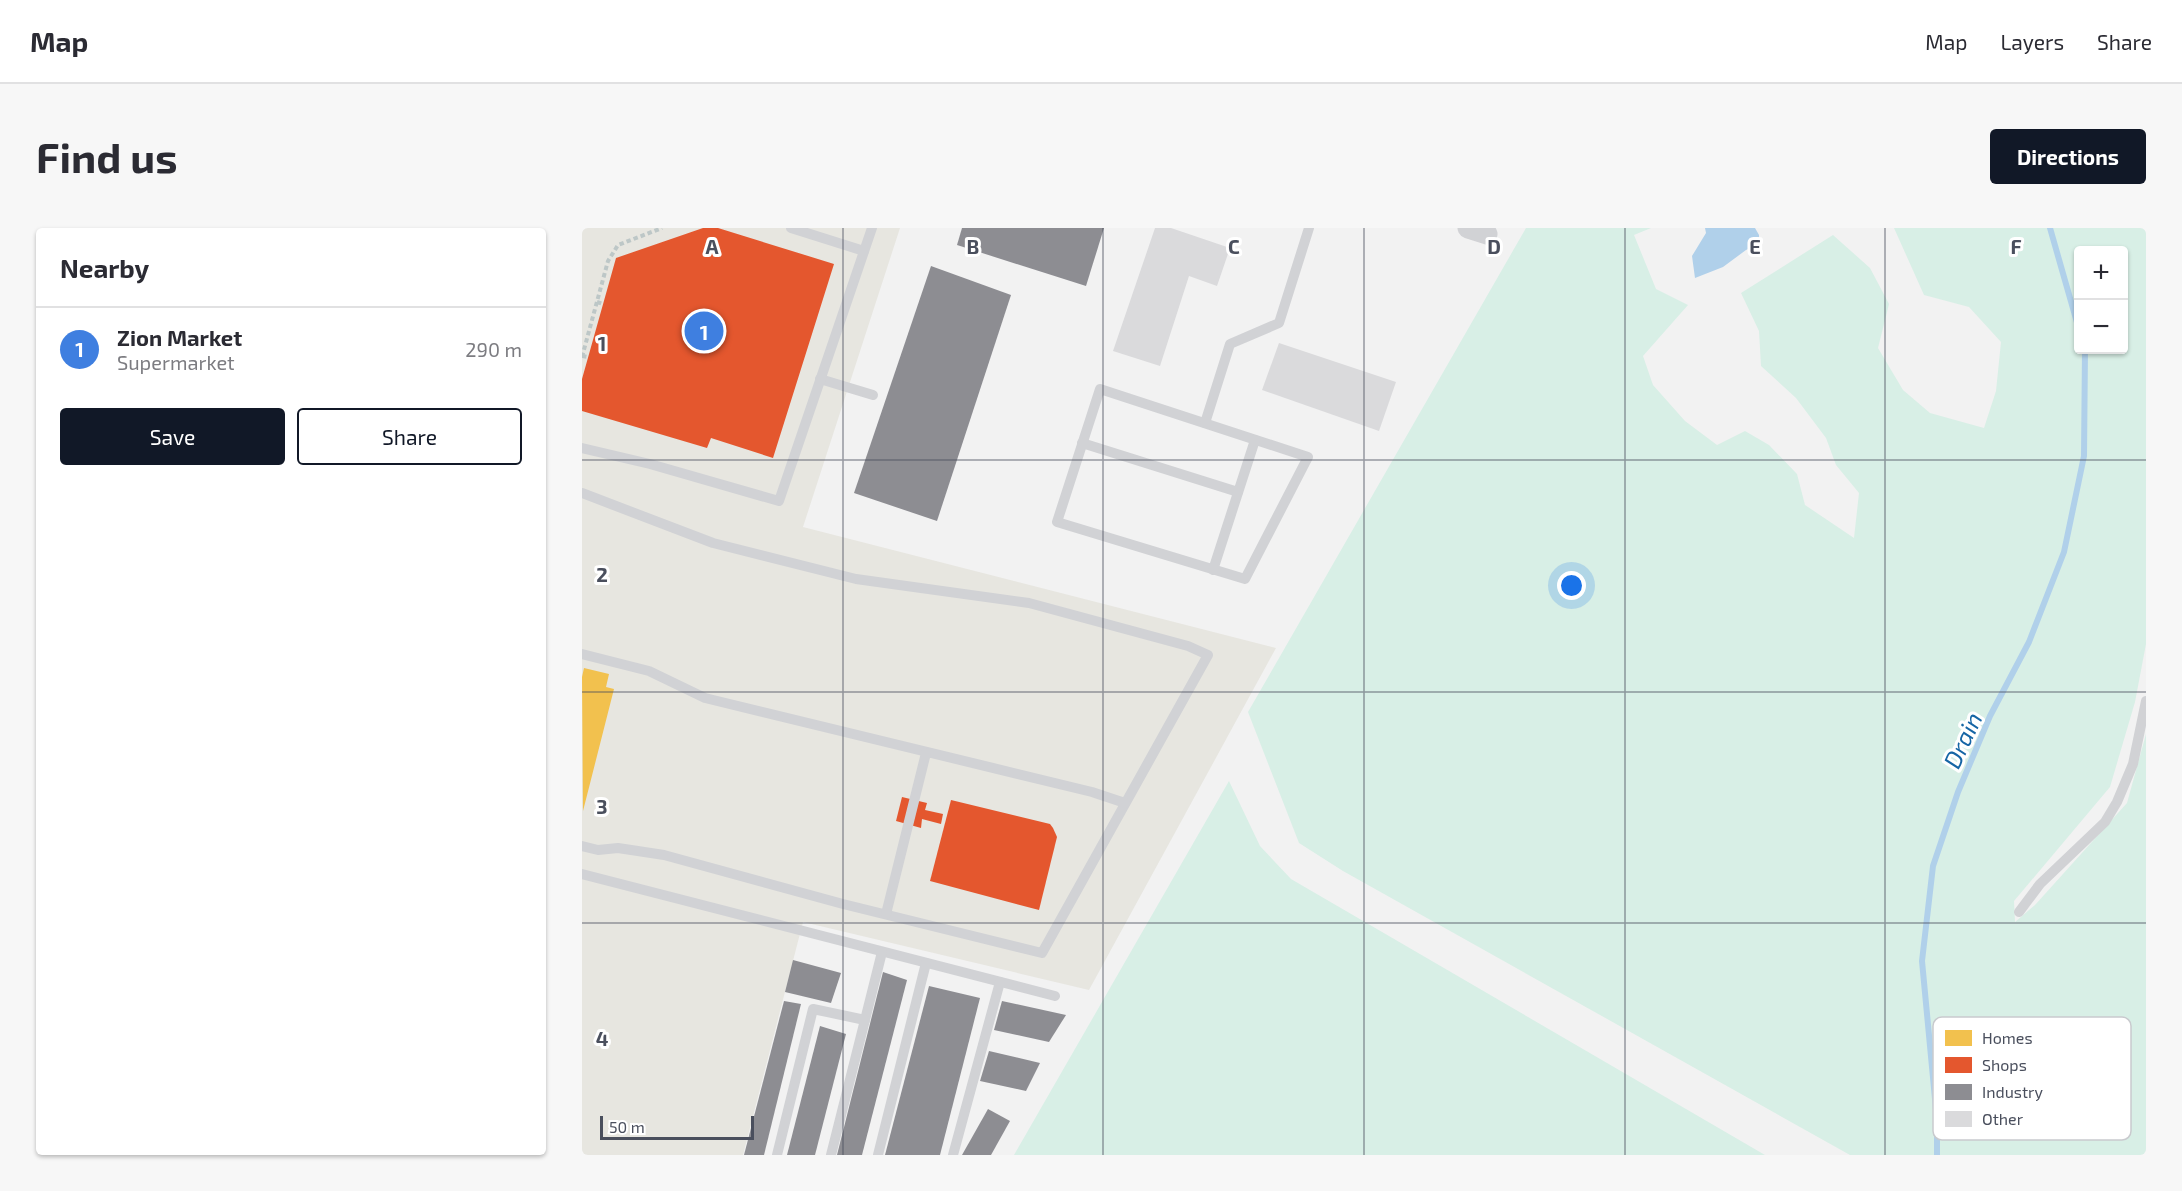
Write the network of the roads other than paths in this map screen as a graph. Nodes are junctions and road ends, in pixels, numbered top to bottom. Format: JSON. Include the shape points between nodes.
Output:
{"nodes":[{"id":1,"x":791,"y":228,"type":"edge"},
{"id":2,"x":872,"y":228,"type":"edge"},
{"id":3,"x":1309,"y":228,"type":"edge"},
{"id":4,"x":864,"y":252,"type":"junction"},
{"id":5,"x":820,"y":378,"type":"junction"},
{"id":6,"x":873,"y":395,"type":"dead end"},
{"id":7,"x":1205,"y":423,"type":"junction"},
{"id":8,"x":1254,"y":440,"type":"junction"},
{"id":9,"x":1082,"y":443,"type":"junction"},
{"id":10,"x":582,"y":448,"type":"edge"},
{"id":11,"x":1238,"y":492,"type":"junction"},
{"id":12,"x":582,"y":493,"type":"edge"},
{"id":13,"x":1213,"y":570,"type":"junction"},
{"id":14,"x":582,"y":654,"type":"edge"},
{"id":15,"x":2146,"y":701,"type":"edge"},
{"id":16,"x":926,"y":753,"type":"junction"},
{"id":17,"x":1125,"y":803,"type":"junction"},
{"id":18,"x":582,"y":846,"type":"edge"},
{"id":19,"x":582,"y":874,"type":"edge"},
{"id":20,"x":2019,"y":912,"type":"dead end"},
{"id":21,"x":886,"y":914,"type":"junction"},
{"id":22,"x":882,"y":952,"type":"junction"},
{"id":23,"x":926,"y":963,"type":"junction"},
{"id":24,"x":1000,"y":982,"type":"junction"},
{"id":25,"x":1055,"y":996,"type":"dead end"},
{"id":26,"x":865,"y":1020,"type":"junction"},
{"id":27,"x":777,"y":1155,"type":"edge"},
{"id":28,"x":831,"y":1155,"type":"edge"},
{"id":29,"x":878,"y":1155,"type":"edge"},
{"id":30,"x":953,"y":1155,"type":"edge"}],
"edges":[{"from":1,"to":4,"type":"lane"},
{"from":2,"to":4,"type":"lane"},
{"from":3,"to":7,"type":"lane","via":[[1279,323],[1230,344]]},
{"from":4,"to":5,"type":"lane"},
{"from":5,"to":6,"type":"lane"},
{"from":5,"to":10,"type":"lane","via":[[779,501]]},
{"from":7,"to":8,"type":"lane"},
{"from":7,"to":9,"type":"lane","via":[[1100,389]]},
{"from":8,"to":11,"type":"lane"},
{"from":8,"to":13,"type":"lane","via":[[1308,457],[1245,579]]},
{"from":9,"to":11,"type":"lane"},
{"from":9,"to":13,"type":"lane","via":[[1056,522]]},
{"from":11,"to":13,"type":"lane"},
{"from":12,"to":17,"type":"lane","via":[[713,543],[856,579],[1029,603],[1188,646],[1208,655]]},
{"from":14,"to":16,"type":"lane","via":[[649,670],[705,698]]},
{"from":15,"to":20,"type":"lane","via":[[2133,765],[2105,822],[2040,884]]},
{"from":16,"to":17,"type":"lane"},
{"from":16,"to":21,"type":"lane"},
{"from":17,"to":21,"type":"lane","via":[[1042,953]]},
{"from":18,"to":21,"type":"lane","via":[[664,855]]},
{"from":19,"to":22,"type":"lane"},
{"from":22,"to":23,"type":"lane"},
{"from":22,"to":26,"type":"lane"},
{"from":23,"to":24,"type":"lane"},
{"from":23,"to":29,"type":"lane"},
{"from":24,"to":25,"type":"lane"},
{"from":24,"to":30,"type":"lane"},
{"from":26,"to":27,"type":"lane","via":[[813,1009]]},
{"from":26,"to":28,"type":"lane"}]}
